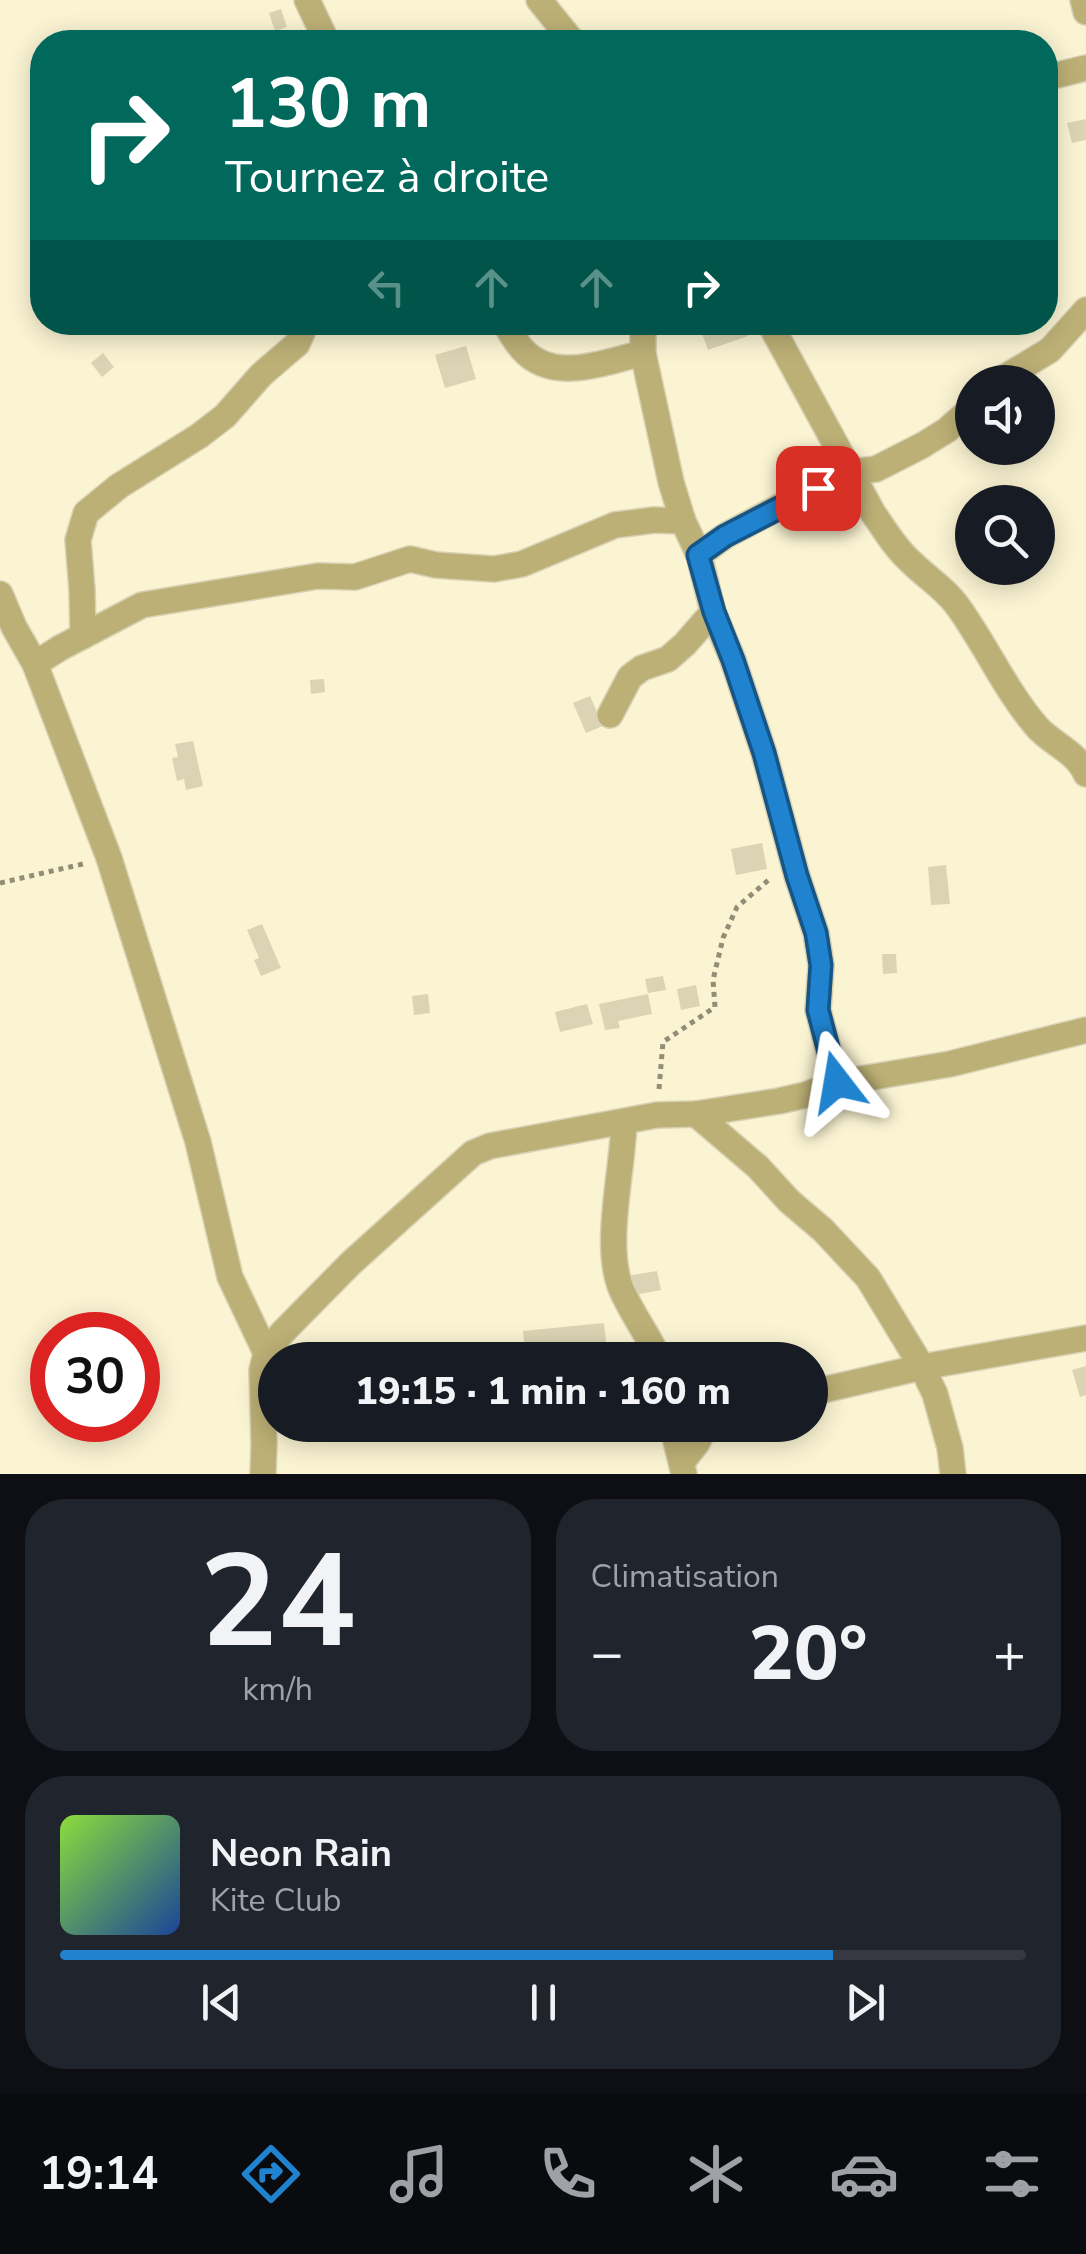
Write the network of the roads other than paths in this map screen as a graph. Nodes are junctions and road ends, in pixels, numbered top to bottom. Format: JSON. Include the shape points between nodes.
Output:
{"nodes":[{"id":1,"x":307,"y":0,"type":"edge"},
{"id":2,"x":539,"y":0,"type":"edge"},
{"id":3,"x":1083,"y":0,"type":"edge"},
{"id":4,"x":1086,"y":12,"type":"edge"},
{"id":5,"x":321,"y":30,"type":"edge"},
{"id":6,"x":563,"y":30,"type":"edge"},
{"id":7,"x":1086,"y":68,"type":"edge"},
{"id":8,"x":1058,"y":75,"type":"edge"},
{"id":9,"x":1086,"y":310,"type":"edge"},
{"id":10,"x":301,"y":335,"type":"edge"},
{"id":11,"x":513,"y":335,"type":"edge"},
{"id":12,"x":643,"y":335,"type":"edge"},
{"id":13,"x":777,"y":335,"type":"edge"},
{"id":14,"x":642,"y":353,"type":"junction"},
{"id":15,"x":1026,"y":365,"type":"edge"},
{"id":16,"x":955,"y":424,"type":"edge"},
{"id":17,"x":852,"y":472,"type":"junction"},
{"id":18,"x":682,"y":520,"type":"junction"},
{"id":19,"x":698,"y":555,"type":"junction"},
{"id":20,"x":0,"y":594,"type":"edge"},
{"id":21,"x":714,"y":612,"type":"junction"},
{"id":22,"x":82,"y":636,"type":"junction"},
{"id":23,"x":35,"y":664,"type":"junction"},
{"id":24,"x":610,"y":715,"type":"dead end"},
{"id":25,"x":1086,"y":774,"type":"edge"},
{"id":26,"x":1086,"y":1030,"type":"edge"},
{"id":27,"x":837,"y":1082,"type":"junction"},
{"id":28,"x":696,"y":1114,"type":"junction"},
{"id":29,"x":624,"y":1122,"type":"junction"},
{"id":30,"x":1086,"y":1338,"type":"edge"},
{"id":31,"x":261,"y":1342,"type":"edge"},
{"id":32,"x":275,"y":1342,"type":"edge"},
{"id":33,"x":650,"y":1342,"type":"edge"},
{"id":34,"x":922,"y":1367,"type":"junction"},
{"id":35,"x":828,"y":1389,"type":"edge"},
{"id":36,"x":263,"y":1442,"type":"edge"},
{"id":37,"x":676,"y":1442,"type":"edge"},
{"id":38,"x":698,"y":1442,"type":"edge"},
{"id":39,"x":683,"y":1468,"type":"edge"},
{"id":40,"x":263,"y":1474,"type":"edge"},
{"id":41,"x":954,"y":1474,"type":"edge"}],
"edges":[{"from":1,"to":5,"type":"street"},
{"from":2,"to":6,"type":"street"},
{"from":3,"to":4,"type":"street"},
{"from":7,"to":8,"type":"street"},
{"from":9,"to":15,"type":"street","via":[[1050,350]]},
{"from":10,"to":22,"type":"street","via":[[225,416],[86,513],[78,540]]},
{"from":11,"to":14,"type":"street","via":[[548,367],[572,369]]},
{"from":12,"to":14,"type":"street"},
{"from":13,"to":17,"type":"street"},
{"from":14,"to":18,"type":"street"},
{"from":16,"to":17,"type":"street","via":[[876,468]]},
{"from":17,"to":19,"type":"street"},
{"from":17,"to":25,"type":"street","via":[[893,543],[955,602],[1024,710]]},
{"from":18,"to":19,"type":"street"},
{"from":18,"to":22,"type":"street","via":[[616,524],[508,567],[410,559],[354,577],[318,576],[183,597],[142,605]]},
{"from":19,"to":21,"type":"street"},
{"from":20,"to":23,"type":"street"},
{"from":21,"to":24,"type":"street","via":[[668,658],[630,677]]},
{"from":21,"to":27,"type":"street","via":[[816,933],[818,1010]]},
{"from":22,"to":23,"type":"street"},
{"from":23,"to":31,"type":"street","via":[[109,858],[198,1142],[230,1277]]},
{"from":26,"to":27,"type":"street","via":[[950,1064]]},
{"from":27,"to":28,"type":"street","via":[[779,1101]]},
{"from":28,"to":29,"type":"street"},
{"from":28,"to":34,"type":"street","via":[[758,1166],[868,1278]]},
{"from":29,"to":32,"type":"street","via":[[472,1154]]},
{"from":29,"to":33,"type":"street","via":[[614,1253],[620,1286]]},
{"from":30,"to":34,"type":"street"},
{"from":34,"to":35,"type":"street"},
{"from":34,"to":41,"type":"street"},
{"from":36,"to":40,"type":"street"},
{"from":37,"to":39,"type":"street"},
{"from":38,"to":39,"type":"street"}]}
